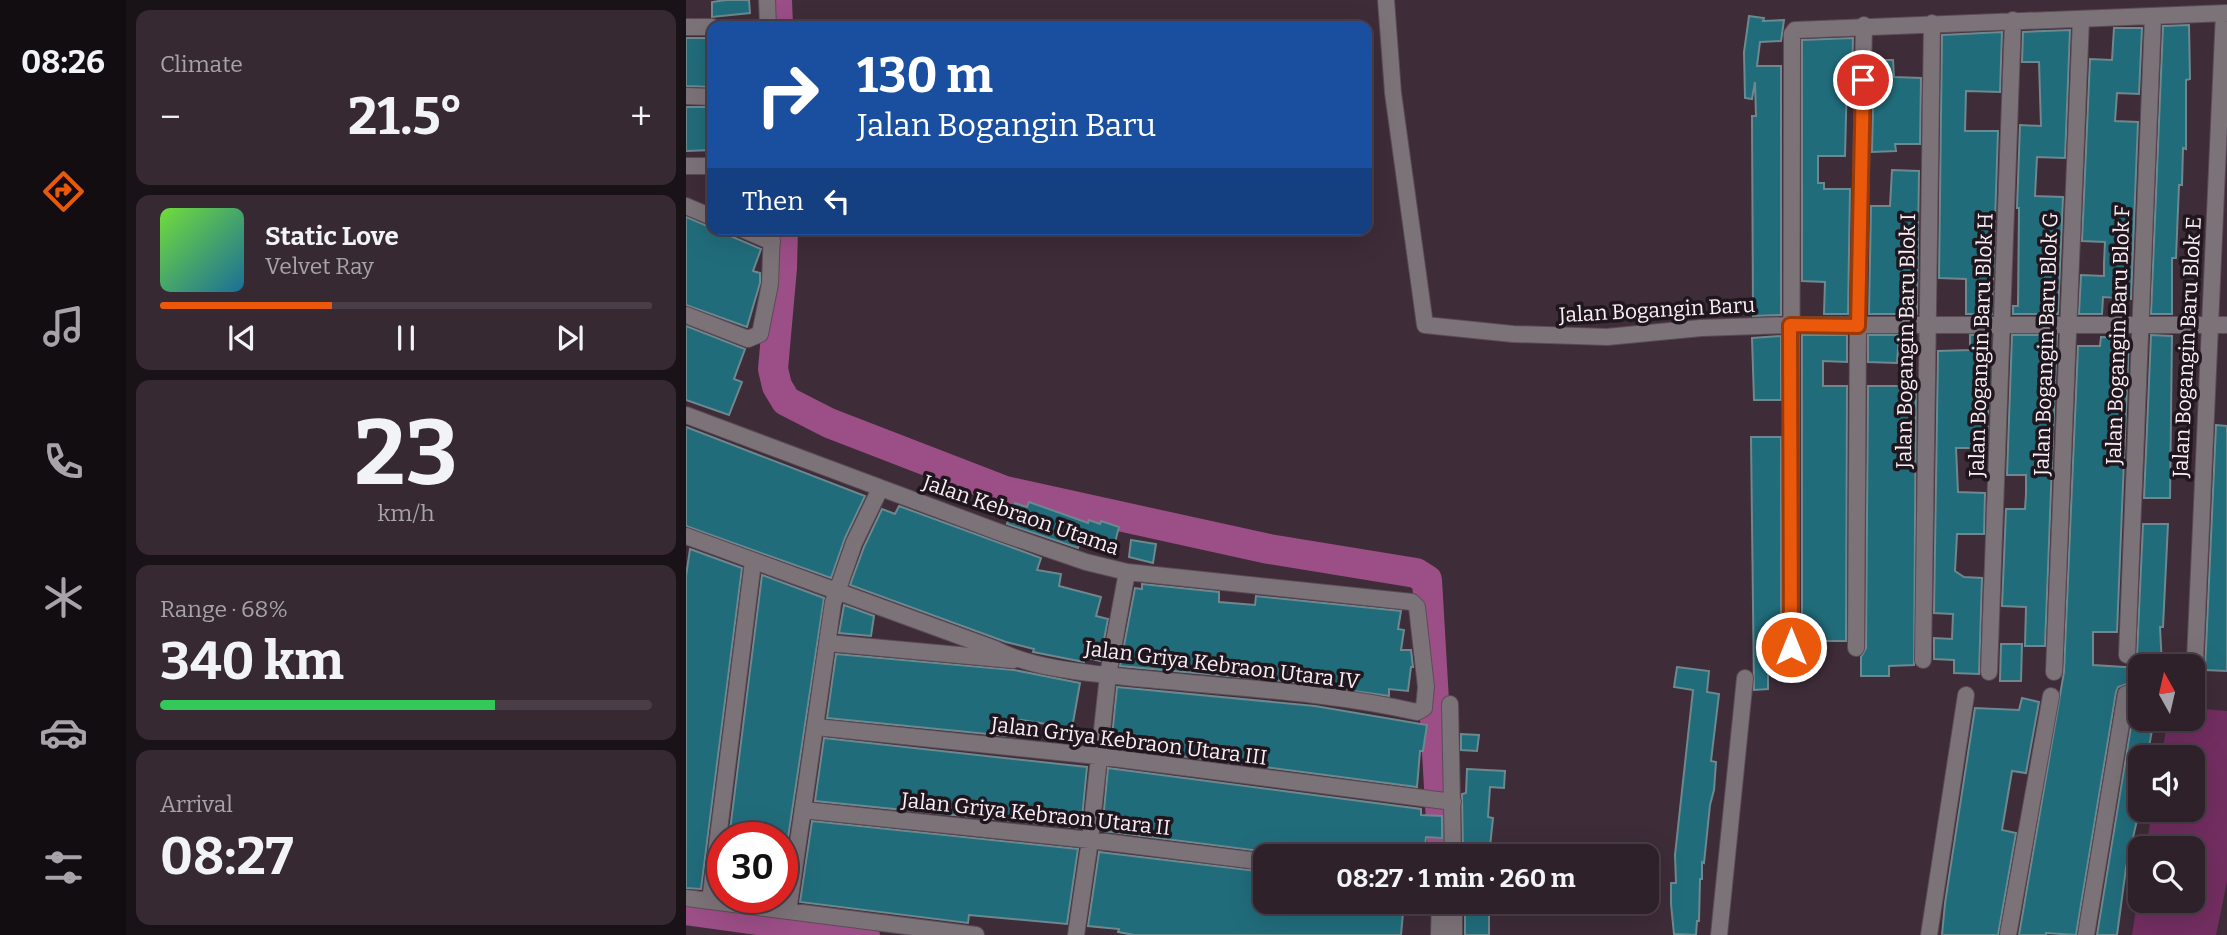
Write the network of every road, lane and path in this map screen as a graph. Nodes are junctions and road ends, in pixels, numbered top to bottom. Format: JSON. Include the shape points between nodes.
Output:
{"nodes":[{"id":1,"x":766,"y":0,"type":"edge"},
{"id":2,"x":1386,"y":0,"type":"edge"},
{"id":3,"x":2226,"y":13,"type":"edge"},
{"id":4,"x":2154,"y":17,"type":"junction"},
{"id":5,"x":2081,"y":19,"type":"junction"},
{"id":6,"x":2013,"y":20,"type":"junction"},
{"id":7,"x":768,"y":21,"type":"edge"},
{"id":8,"x":1931,"y":23,"type":"junction"},
{"id":9,"x":1864,"y":25,"type":"junction"},
{"id":10,"x":686,"y":27,"type":"edge"},
{"id":11,"x":707,"y":27,"type":"edge"},
{"id":12,"x":686,"y":96,"type":"edge"},
{"id":13,"x":707,"y":97,"type":"edge"},
{"id":14,"x":686,"y":166,"type":"edge"},
{"id":15,"x":707,"y":166,"type":"edge"},
{"id":16,"x":686,"y":206,"type":"edge"},
{"id":17,"x":707,"y":215,"type":"edge"},
{"id":18,"x":772,"y":236,"type":"edge"},
{"id":19,"x":686,"y":315,"type":"edge"},
{"id":20,"x":2067,"y":324,"type":"junction"},
{"id":21,"x":1790,"y":325,"type":"junction"},
{"id":22,"x":2139,"y":325,"type":"junction"},
{"id":23,"x":2209,"y":325,"type":"junction"},
{"id":24,"x":2227,"y":325,"type":"edge"},
{"id":25,"x":1858,"y":326,"type":"junction"},
{"id":26,"x":2003,"y":326,"type":"junction"},
{"id":27,"x":1927,"y":327,"type":"junction"},
{"id":28,"x":686,"y":415,"type":"edge"},
{"id":29,"x":880,"y":489,"type":"junction"},
{"id":30,"x":686,"y":536,"type":"edge"},
{"id":31,"x":753,"y":562,"type":"junction"},
{"id":32,"x":1127,"y":572,"type":"junction"},
{"id":33,"x":836,"y":592,"type":"junction"},
{"id":34,"x":828,"y":643,"type":"junction"},
{"id":35,"x":1791,"y":647,"type":"dead end"},
{"id":36,"x":1856,"y":648,"type":"dead end"},
{"id":37,"x":2195,"y":654,"type":"edge"},
{"id":38,"x":2127,"y":655,"type":"dead end"},
{"id":39,"x":1016,"y":660,"type":"junction"},
{"id":40,"x":1923,"y":660,"type":"dead end"},
{"id":41,"x":1990,"y":671,"type":"dead end"},
{"id":42,"x":2054,"y":672,"type":"dead end"},
{"id":43,"x":1108,"y":675,"type":"junction"},
{"id":44,"x":1745,"y":678,"type":"dead end"},
{"id":45,"x":2126,"y":694,"type":"dead end"},
{"id":46,"x":1966,"y":695,"type":"dead end"},
{"id":47,"x":2051,"y":696,"type":"dead end"},
{"id":48,"x":1450,"y":705,"type":"dead end"},
{"id":49,"x":1422,"y":710,"type":"joint"},
{"id":50,"x":816,"y":727,"type":"junction"},
{"id":51,"x":1097,"y":757,"type":"junction"},
{"id":52,"x":1452,"y":802,"type":"junction"},
{"id":53,"x":803,"y":810,"type":"junction"},
{"id":54,"x":719,"y":822,"type":"edge"},
{"id":55,"x":1090,"y":840,"type":"junction"},
{"id":56,"x":798,"y":844,"type":"edge"},
{"id":57,"x":1453,"y":844,"type":"edge"},
{"id":58,"x":1253,"y":860,"type":"edge"},
{"id":59,"x":686,"y":898,"type":"edge"},
{"id":60,"x":707,"y":901,"type":"edge"},
{"id":61,"x":798,"y":912,"type":"edge"},
{"id":62,"x":1440,"y":914,"type":"edge"},
{"id":63,"x":1454,"y":914,"type":"edge"},
{"id":64,"x":976,"y":935,"type":"edge"},
{"id":65,"x":1076,"y":935,"type":"edge"},
{"id":66,"x":1439,"y":935,"type":"edge"},
{"id":67,"x":1454,"y":935,"type":"edge"},
{"id":68,"x":1719,"y":935,"type":"edge"},
{"id":69,"x":1929,"y":935,"type":"edge"},
{"id":70,"x":2008,"y":935,"type":"edge"},
{"id":71,"x":2086,"y":935,"type":"edge"}],
"edges":[{"from":1,"to":7,"type":"street"},
{"from":2,"to":21,"type":"street","name":"Jalan Bogangin Baru","via":[[1393,93],[1425,325],[1607,337]]},
{"from":3,"to":4,"type":"street"},
{"from":3,"to":23,"type":"street","name":"Jalan Bogangin Baru Blok E"},
{"from":4,"to":5,"type":"street"},
{"from":4,"to":22,"type":"street","name":"Jalan Bogangin Baru Blok F"},
{"from":5,"to":6,"type":"street"},
{"from":5,"to":20,"type":"street","name":"Jalan Bogangin Baru Blok G"},
{"from":6,"to":8,"type":"street"},
{"from":6,"to":26,"type":"street","name":"Jalan Bogangin Baru Blok H"},
{"from":8,"to":9,"type":"street"},
{"from":8,"to":27,"type":"street","name":"Jalan Bogangin Baru Blok I"},
{"from":9,"to":21,"type":"street","via":[[1799,28],[1792,34]]},
{"from":9,"to":25,"type":"street"},
{"from":10,"to":11,"type":"street"},
{"from":12,"to":13,"type":"street"},
{"from":14,"to":15,"type":"street"},
{"from":16,"to":17,"type":"street"},
{"from":18,"to":19,"type":"street","via":[[770,284],[760,334],[748,339]]},
{"from":20,"to":22,"type":"street","name":"Jalan Bogangin Baru"},
{"from":20,"to":26,"type":"street","name":"Jalan Bogangin Baru"},
{"from":20,"to":42,"type":"street","name":"Jalan Bogangin Baru Blok G"},
{"from":21,"to":25,"type":"street","name":"Jalan Bogangin Baru"},
{"from":21,"to":35,"type":"street"},
{"from":22,"to":23,"type":"street","name":"Jalan Bogangin Baru"},
{"from":22,"to":38,"type":"street","name":"Jalan Bogangin Baru Blok F"},
{"from":23,"to":24,"type":"street","name":"Jalan Bogangin Baru"},
{"from":23,"to":37,"type":"street","name":"Jalan Bogangin Baru Blok E"},
{"from":25,"to":27,"type":"street","name":"Jalan Bogangin Baru"},
{"from":25,"to":36,"type":"street"},
{"from":26,"to":27,"type":"street","name":"Jalan Bogangin Baru"},
{"from":26,"to":41,"type":"street","name":"Jalan Bogangin Baru Blok H"},
{"from":27,"to":40,"type":"street","name":"Jalan Bogangin Baru Blok I"},
{"from":28,"to":29,"type":"street","name":"Jalan Kebraon Utama"},
{"from":29,"to":32,"type":"street","name":"Jalan Kebraon Utama","via":[[1056,552]]},
{"from":29,"to":33,"type":"street"},
{"from":30,"to":31,"type":"street","name":"Jalan Griya Kebraon Utara IV"},
{"from":31,"to":33,"type":"street","name":"Jalan Griya Kebraon Utara IV"},
{"from":31,"to":54,"type":"street"},
{"from":32,"to":43,"type":"street"},
{"from":32,"to":49,"type":"street","name":"Jalan Kebraon Utama","via":[[1412,602],[1418,607],[1426,680]]},
{"from":33,"to":34,"type":"street"},
{"from":33,"to":39,"type":"street","name":"Jalan Griya Kebraon Utara IV"},
{"from":34,"to":39,"type":"street","name":"Jalan Griya Kebraon Utara IV"},
{"from":34,"to":50,"type":"street"},
{"from":39,"to":43,"type":"street","name":"Jalan Griya Kebraon Utara IV"},
{"from":43,"to":49,"type":"street","name":"Jalan Griya Kebraon Utara IV"},
{"from":43,"to":51,"type":"street"},
{"from":44,"to":68,"type":"street"},
{"from":45,"to":71,"type":"street"},
{"from":46,"to":69,"type":"street"},
{"from":47,"to":70,"type":"street"},
{"from":48,"to":52,"type":"street"},
{"from":50,"to":51,"type":"street","name":"Jalan Griya Kebraon Utara III"},
{"from":50,"to":53,"type":"street"},
{"from":51,"to":52,"type":"street","name":"Jalan Griya Kebraon Utara III"},
{"from":51,"to":55,"type":"street"},
{"from":52,"to":57,"type":"street"},
{"from":53,"to":55,"type":"street","name":"Jalan Griya Kebraon Utara II"},
{"from":53,"to":56,"type":"street"},
{"from":55,"to":58,"type":"street","name":"Jalan Griya Kebraon Utara II"},
{"from":55,"to":65,"type":"street"},
{"from":59,"to":60,"type":"street"},
{"from":61,"to":64,"type":"street"},
{"from":62,"to":66,"type":"street"},
{"from":63,"to":67,"type":"street"}]}
